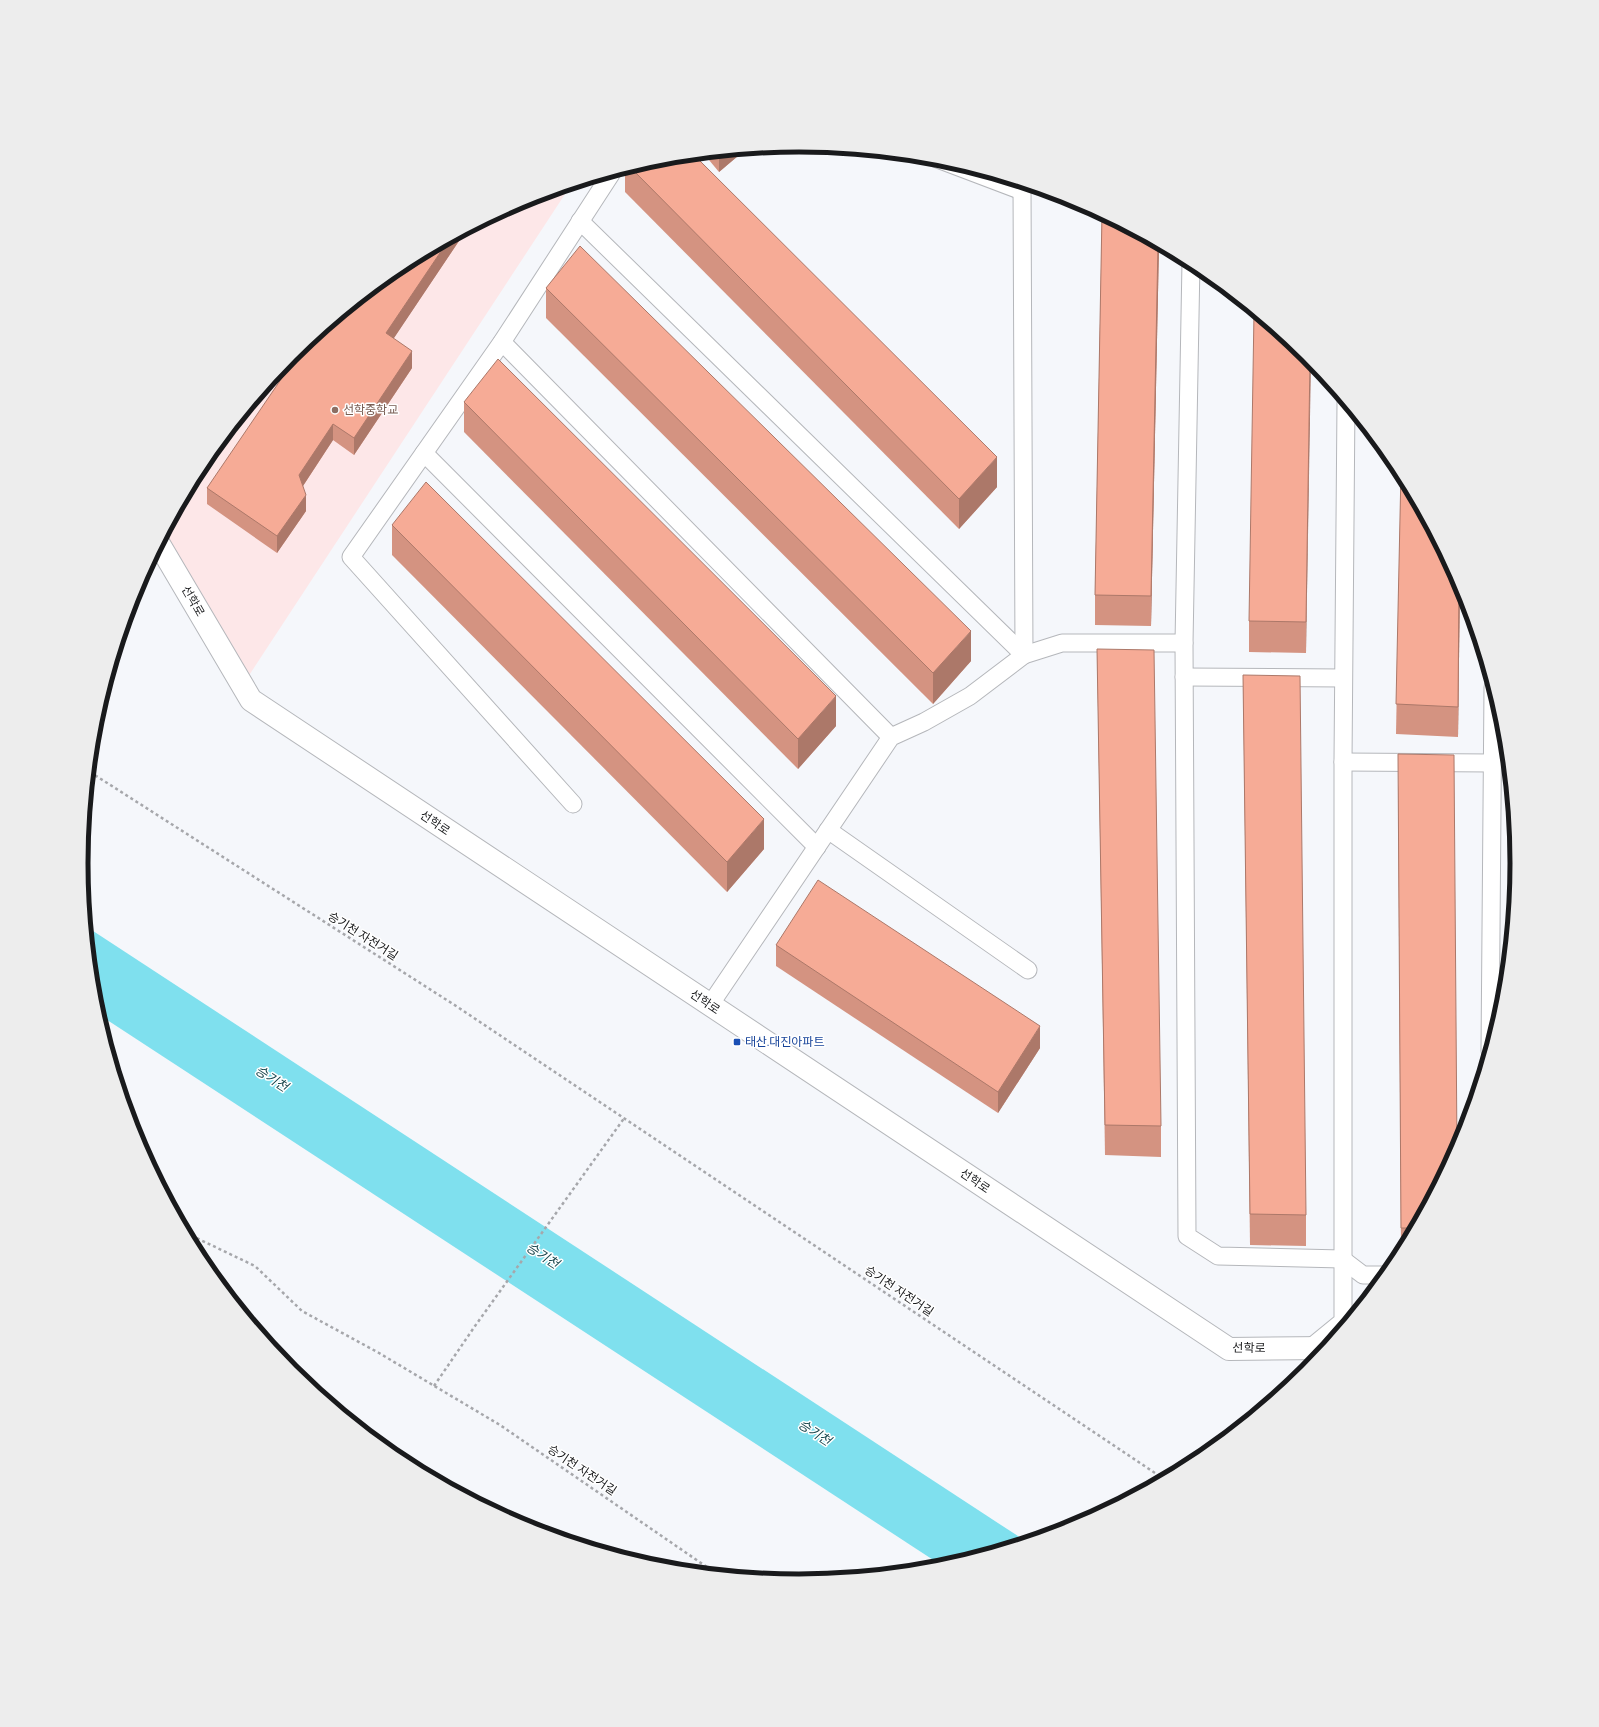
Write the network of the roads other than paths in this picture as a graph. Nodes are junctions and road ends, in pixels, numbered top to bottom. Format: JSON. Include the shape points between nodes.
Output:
{"nodes":[{"id":1,"x":608,"y":178,"type":"edge"},
{"id":2,"x":1022,"y":188,"type":"edge"},
{"id":3,"x":580,"y":221,"type":"junction"},
{"id":4,"x":1191,"y":269,"type":"edge"},
{"id":5,"x":502,"y":342,"type":"junction"},
{"id":6,"x":1346,"y":408,"type":"edge"},
{"id":7,"x":424,"y":453,"type":"junction"},
{"id":8,"x":161,"y":548,"type":"edge"},
{"id":9,"x":1184,"y":643,"type":"junction"},
{"id":10,"x":1024,"y":655,"type":"junction"},
{"id":11,"x":1184,"y":677,"type":"junction"},
{"id":12,"x":1344,"y":678,"type":"junction"},
{"id":13,"x":1493,"y":705,"type":"edge"},
{"id":14,"x":891,"y":737,"type":"junction"},
{"id":15,"x":1343,"y":762,"type":"junction"},
{"id":16,"x":1492,"y":763,"type":"junction"},
{"id":17,"x":573,"y":804,"type":"dead end"},
{"id":18,"x":828,"y":830,"type":"junction"},
{"id":19,"x":817,"y":847,"type":"junction"},
{"id":20,"x":1028,"y":970,"type":"dead end"},
{"id":21,"x":710,"y":1005,"type":"junction"},
{"id":22,"x":1490,"y":1034,"type":"edge"},
{"id":23,"x":1342,"y":1259,"type":"junction"},
{"id":24,"x":1380,"y":1275,"type":"edge"},
{"id":25,"x":1319,"y":1348,"type":"edge"}],
"edges":[{"from":1,"to":3,"type":"lane"},
{"from":2,"to":10,"type":"lane"},
{"from":3,"to":5,"type":"lane"},
{"from":3,"to":10,"type":"lane"},
{"from":4,"to":9,"type":"lane"},
{"from":5,"to":7,"type":"lane"},
{"from":5,"to":14,"type":"lane"},
{"from":6,"to":12,"type":"lane"},
{"from":7,"to":17,"type":"lane","via":[[351,557]]},
{"from":7,"to":19,"type":"lane"},
{"from":8,"to":21,"type":"street","name":"선학로","via":[[251,700]]},
{"from":9,"to":10,"type":"lane","via":[[1062,643]]},
{"from":9,"to":11,"type":"lane"},
{"from":10,"to":14,"type":"lane","via":[[970,696]]},
{"from":11,"to":12,"type":"lane"},
{"from":11,"to":23,"type":"lane","via":[[1187,1236],[1218,1256]]},
{"from":12,"to":15,"type":"lane"},
{"from":13,"to":16,"type":"lane"},
{"from":14,"to":18,"type":"lane"},
{"from":15,"to":16,"type":"lane"},
{"from":15,"to":23,"type":"lane"},
{"from":16,"to":22,"type":"lane"},
{"from":18,"to":19,"type":"lane"},
{"from":18,"to":20,"type":"lane"},
{"from":19,"to":21,"type":"lane"},
{"from":21,"to":25,"type":"street","name":"선학로","via":[[1228,1349]]},
{"from":23,"to":24,"type":"lane","via":[[1363,1275]]},
{"from":23,"to":25,"type":"lane","via":[[1344,1321]]}]}
